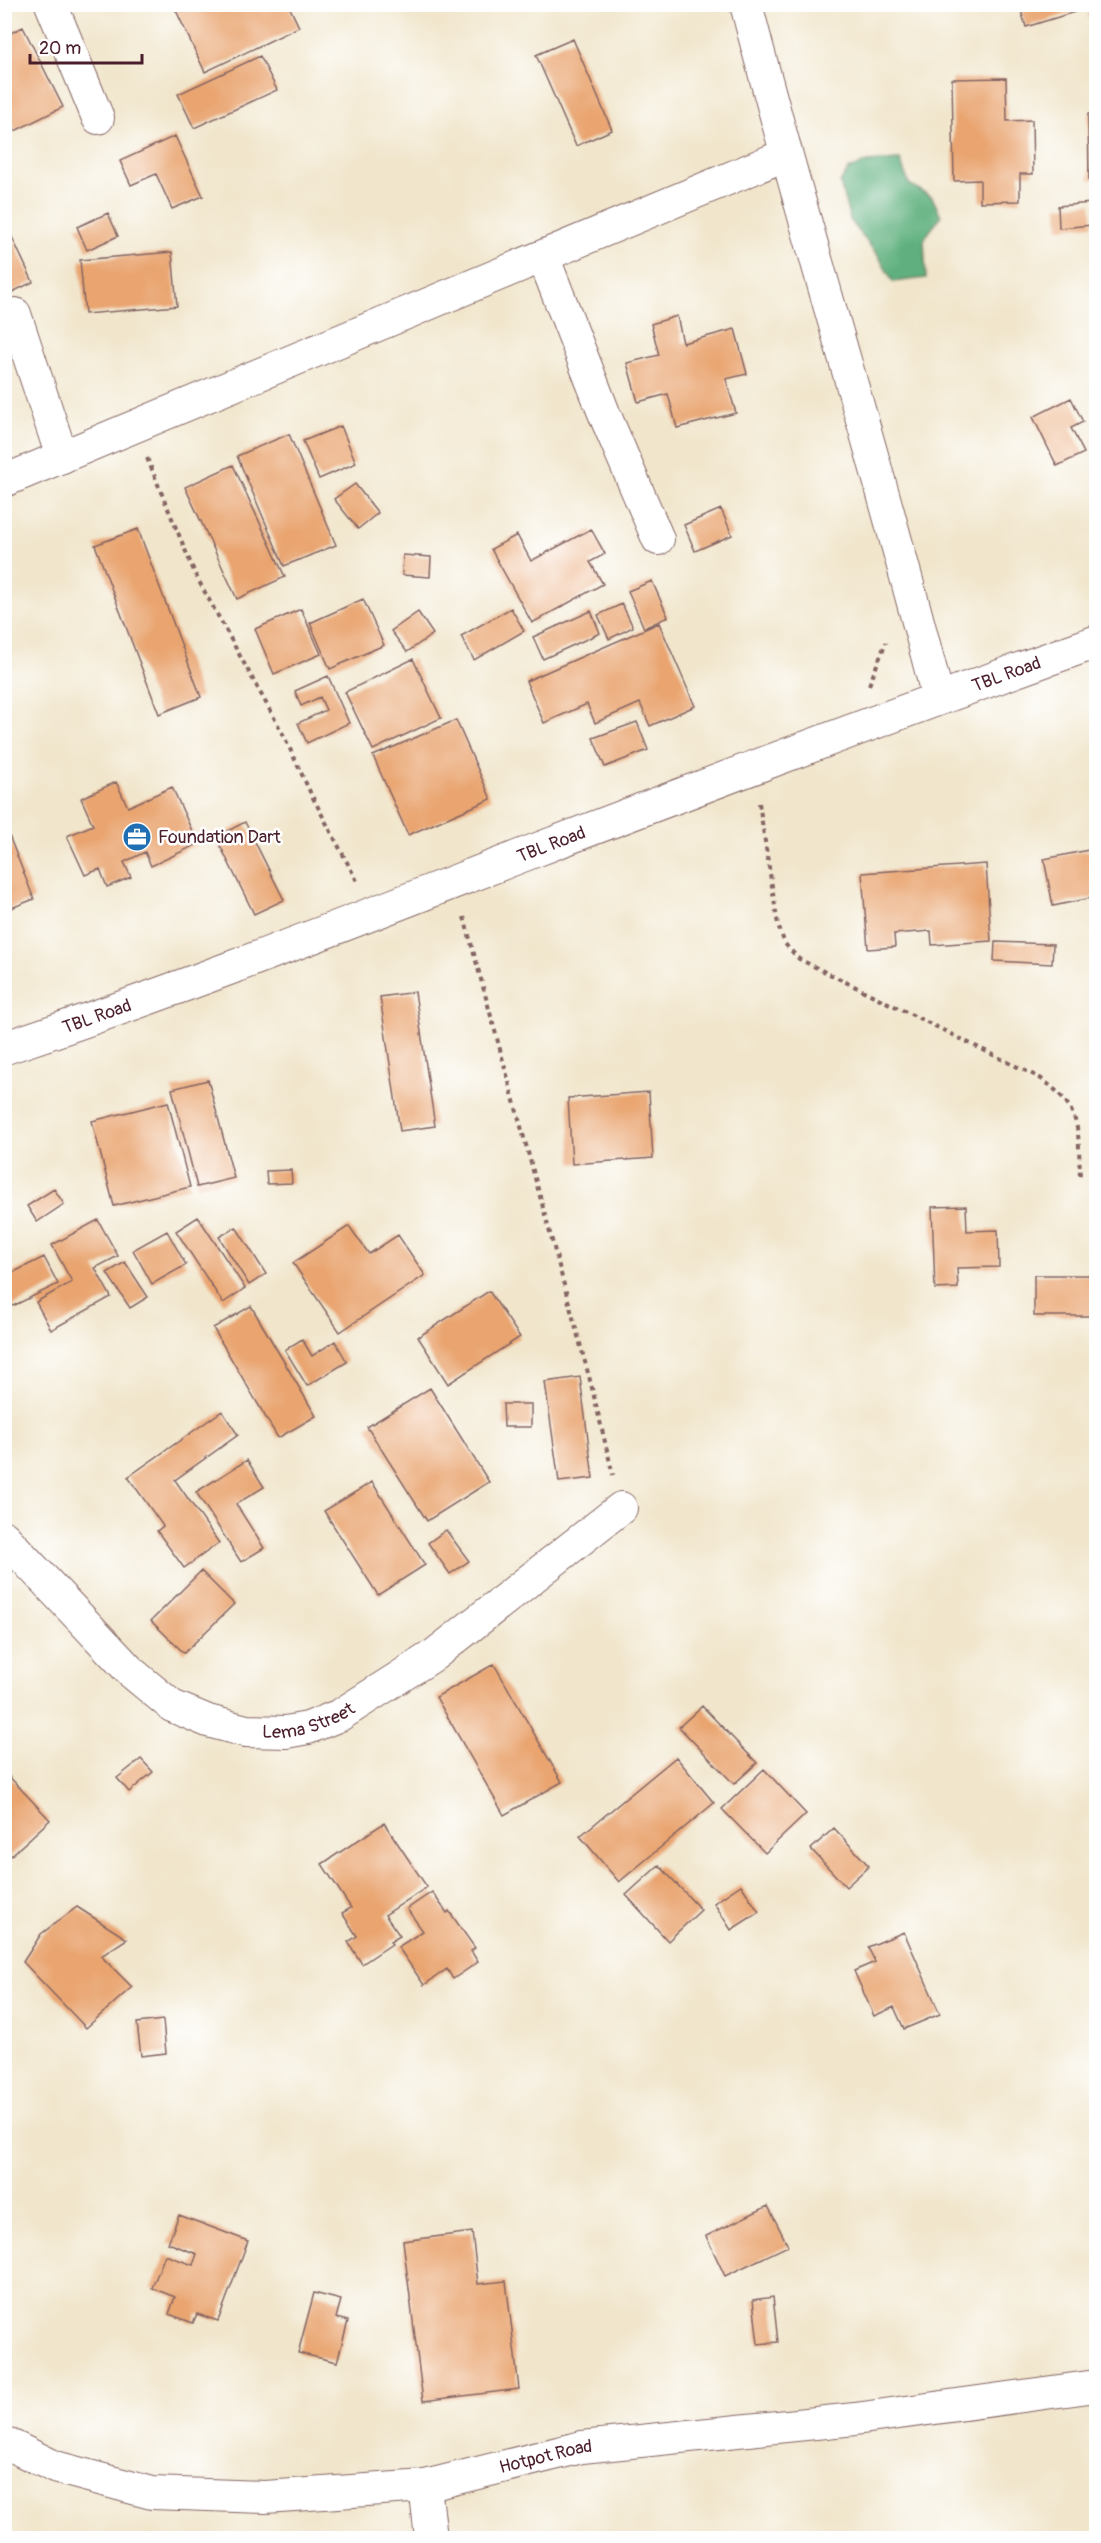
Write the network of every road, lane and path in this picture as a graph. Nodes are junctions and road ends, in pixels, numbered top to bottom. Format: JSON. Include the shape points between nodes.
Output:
{"nodes":[{"id":1,"x":51,"y":4,"type":"edge"},
{"id":2,"x":746,"y":4,"type":"edge"},
{"id":3,"x":98,"y":118,"type":"dead end"},
{"id":4,"x":785,"y":154,"type":"junction"},
{"id":5,"x":543,"y":256,"type":"junction"},
{"id":6,"x":15,"y":314,"type":"dead end"},
{"id":7,"x":134,"y":426,"type":"junction"},
{"id":8,"x":62,"y":457,"type":"junction"},
{"id":9,"x":4,"y":481,"type":"edge"},
{"id":10,"x":658,"y":539,"type":"dead end"},
{"id":11,"x":889,"y":634,"type":"dead end"},
{"id":12,"x":1096,"y":642,"type":"edge"},
{"id":13,"x":938,"y":698,"type":"junction"},
{"id":14,"x":847,"y":732,"type":"junction"},
{"id":15,"x":753,"y":767,"type":"junction"},
{"id":16,"x":454,"y":882,"type":"junction"},
{"id":17,"x":375,"y":914,"type":"junction"},
{"id":18,"x":4,"y":1048,"type":"edge"},
{"id":19,"x":1080,"y":1178,"type":"dead end"},
{"id":20,"x":621,"y":1508,"type":"joint"},
{"id":21,"x":4,"y":1538,"type":"edge"},
{"id":22,"x":1096,"y":2386,"type":"edge"},
{"id":23,"x":4,"y":2442,"type":"edge"},
{"id":24,"x":425,"y":2486,"type":"junction"},
{"id":25,"x":431,"y":2538,"type":"edge"}],
"edges":[{"from":1,"to":3,"type":"street"},
{"from":2,"to":4,"type":"street"},
{"from":4,"to":5,"type":"street"},
{"from":4,"to":13,"type":"street","via":[[909,582]]},
{"from":5,"to":7,"type":"street"},
{"from":5,"to":10,"type":"street"},
{"from":6,"to":8,"type":"street"},
{"from":7,"to":8,"type":"street"},
{"from":7,"to":17,"type":"path","via":[[196,576]]},
{"from":8,"to":9,"type":"street"},
{"from":11,"to":14,"type":"path"},
{"from":12,"to":13,"type":"street","name":"TBL Road"},
{"from":13,"to":14,"type":"street","name":"TBL Road"},
{"from":14,"to":15,"type":"street","name":"TBL Road"},
{"from":15,"to":16,"type":"street","name":"TBL Road"},
{"from":15,"to":19,"type":"path","via":[[778,926],[790,951],[1057,1090],[1065,1098],[1077,1126]]},
{"from":16,"to":17,"type":"street","name":"TBL Road"},
{"from":16,"to":20,"type":"path"},
{"from":17,"to":18,"type":"street","name":"TBL Road"},
{"from":20,"to":21,"type":"street","name":"Lema Street","via":[[434,1655],[340,1715],[286,1732],[246,1731],[172,1706],[131,1672]]},
{"from":22,"to":24,"type":"street","name":"Hotpot Road","via":[[855,2419],[582,2447]]},
{"from":23,"to":24,"type":"street","name":"Hotpot Road","via":[[55,2467],[152,2493],[265,2497]]},
{"from":24,"to":25,"type":"street"}]}
